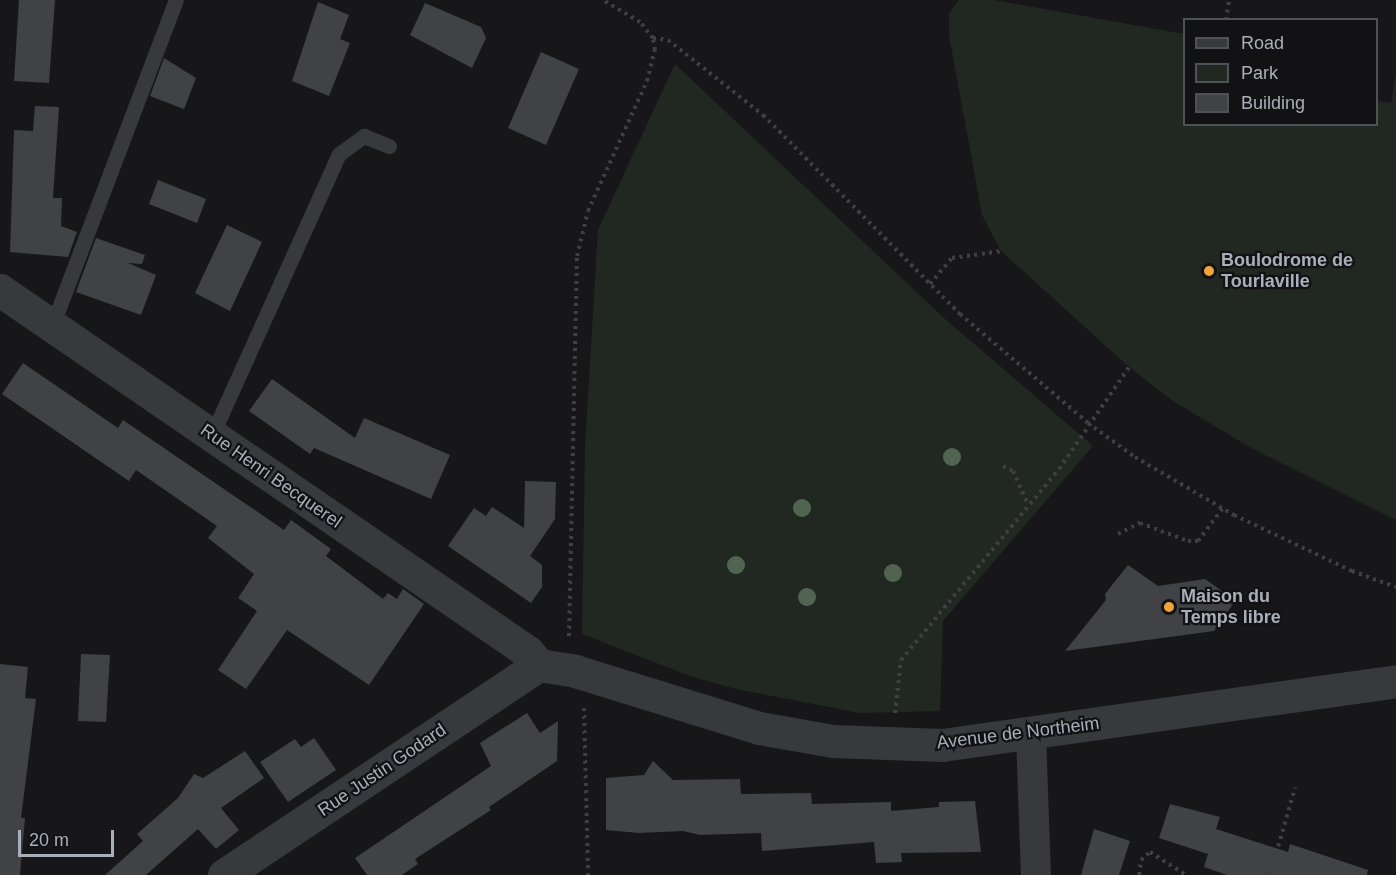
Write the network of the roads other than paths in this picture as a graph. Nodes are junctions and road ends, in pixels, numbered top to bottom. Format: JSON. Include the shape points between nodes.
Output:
{"nodes":[{"id":1,"x":176,"y":0,"type":"edge"},
{"id":2,"x":389,"y":146,"type":"dead end"},
{"id":3,"x":0,"y":290,"type":"edge"},
{"id":4,"x":52,"y":326,"type":"junction"},
{"id":5,"x":212,"y":435,"type":"junction"},
{"id":6,"x":539,"y":665,"type":"junction"},
{"id":7,"x":1396,"y":681,"type":"edge"},
{"id":8,"x":1031,"y":734,"type":"junction"},
{"id":9,"x":228,"y":874,"type":"edge"},
{"id":10,"x":1036,"y":875,"type":"edge"}],
"edges":[{"from":1,"to":4,"type":"lane"},
{"from":2,"to":5,"type":"lane","via":[[364,136],[339,154]]},
{"from":3,"to":4,"type":"street","name":"Rue Henri Becquerel"},
{"from":4,"to":5,"type":"street","name":"Rue Henri Becquerel"},
{"from":5,"to":6,"type":"street","name":"Rue Henri Becquerel","via":[[528,652]]},
{"from":6,"to":8,"type":"street","name":"Avenue de Northeim","via":[[575,671],[759,728],[833,741],[942,745]]},
{"from":6,"to":9,"type":"street","name":"Rue Justin Godard"},
{"from":7,"to":8,"type":"street","name":"Avenue de Northeim"},
{"from":8,"to":10,"type":"street"}]}
